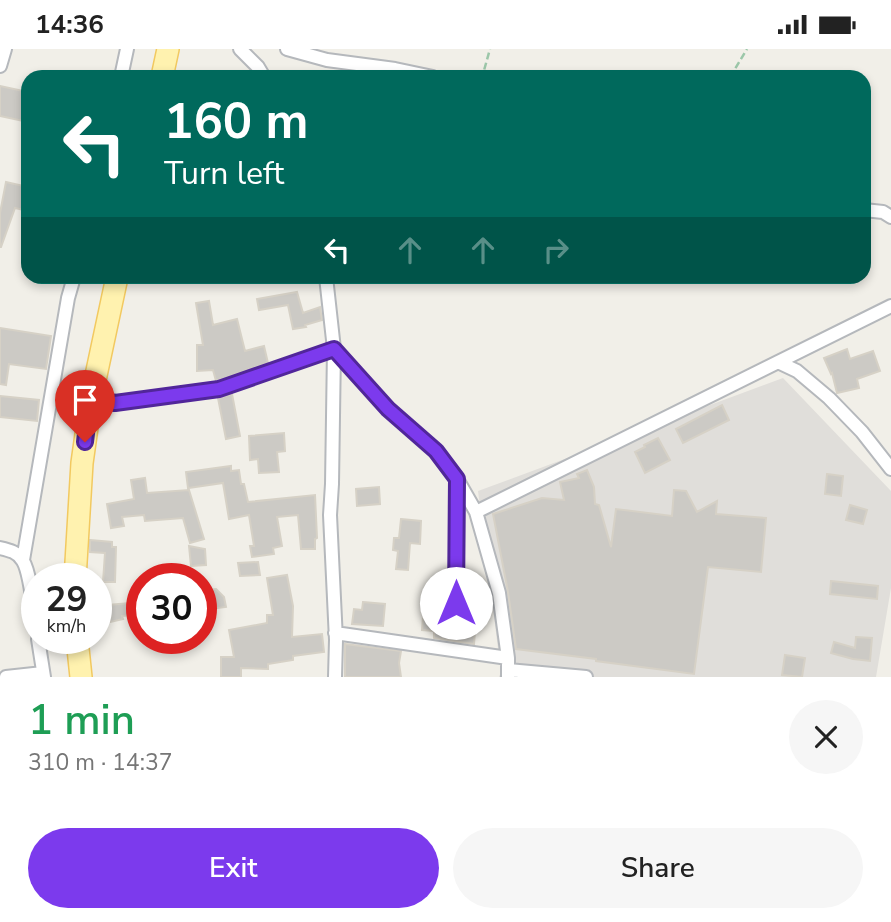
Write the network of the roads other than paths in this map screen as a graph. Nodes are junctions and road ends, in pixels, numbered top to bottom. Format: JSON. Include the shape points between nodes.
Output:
{"nodes":[{"id":1,"x":5,"y":49,"type":"edge"},
{"id":2,"x":127,"y":49,"type":"edge"},
{"id":3,"x":168,"y":49,"type":"edge"},
{"id":4,"x":287,"y":49,"type":"edge"},
{"id":5,"x":245,"y":50,"type":"edge"},
{"id":6,"x":0,"y":66,"type":"edge"},
{"id":7,"x":122,"y":70,"type":"edge"},
{"id":8,"x":164,"y":70,"type":"edge"},
{"id":9,"x":260,"y":70,"type":"edge"},
{"id":10,"x":400,"y":70,"type":"edge"},
{"id":11,"x":871,"y":211,"type":"edge"},
{"id":12,"x":891,"y":217,"type":"edge"},
{"id":13,"x":72,"y":284,"type":"edge"},
{"id":14,"x":115,"y":284,"type":"edge"},
{"id":15,"x":327,"y":284,"type":"edge"},
{"id":16,"x":891,"y":306,"type":"edge"},
{"id":17,"x":334,"y":349,"type":"junction"},
{"id":18,"x":778,"y":362,"type":"junction"},
{"id":19,"x":90,"y":399,"type":"junction"},
{"id":20,"x":891,"y":468,"type":"edge"},
{"id":21,"x":457,"y":479,"type":"junction"},
{"id":22,"x":476,"y":512,"type":"junction"},
{"id":23,"x":0,"y":548,"type":"edge"},
{"id":24,"x":23,"y":560,"type":"junction"},
{"id":25,"x":24,"y":563,"type":"edge"},
{"id":26,"x":76,"y":563,"type":"edge"},
{"id":27,"x":456,"y":603,"type":"dead end"},
{"id":28,"x":335,"y":633,"type":"junction"},
{"id":29,"x":40,"y":654,"type":"edge"},
{"id":30,"x":79,"y":654,"type":"edge"},
{"id":31,"x":508,"y":668,"type":"edge"},
{"id":32,"x":43,"y":675,"type":"edge"},
{"id":33,"x":6,"y":677,"type":"edge"},
{"id":34,"x":81,"y":677,"type":"edge"},
{"id":35,"x":334,"y":677,"type":"edge"},
{"id":36,"x":586,"y":677,"type":"edge"}],
"edges":[{"from":1,"to":6,"type":"street"},
{"from":2,"to":7,"type":"street"},
{"from":3,"to":8,"type":"main road"},
{"from":4,"to":10,"type":"street"},
{"from":5,"to":9,"type":"street"},
{"from":11,"to":12,"type":"street"},
{"from":13,"to":24,"type":"street"},
{"from":14,"to":19,"type":"main road"},
{"from":15,"to":17,"type":"street"},
{"from":16,"to":18,"type":"street"},
{"from":17,"to":19,"type":"street","via":[[219,389],[115,403]]},
{"from":17,"to":21,"type":"street","via":[[388,409],[436,451]]},
{"from":17,"to":28,"type":"street","via":[[330,515]]},
{"from":18,"to":20,"type":"street","via":[[797,370],[829,398]]},
{"from":18,"to":22,"type":"street"},
{"from":19,"to":26,"type":"main road"},
{"from":21,"to":22,"type":"street"},
{"from":21,"to":27,"type":"street"},
{"from":22,"to":31,"type":"street","via":[[499,593]]},
{"from":23,"to":24,"type":"street","via":[[13,550]]},
{"from":24,"to":25,"type":"street"},
{"from":28,"to":31,"type":"street"},
{"from":28,"to":35,"type":"street"},
{"from":29,"to":32,"type":"street"},
{"from":30,"to":34,"type":"main road"},
{"from":31,"to":36,"type":"street"},
{"from":32,"to":33,"type":"street"}]}
